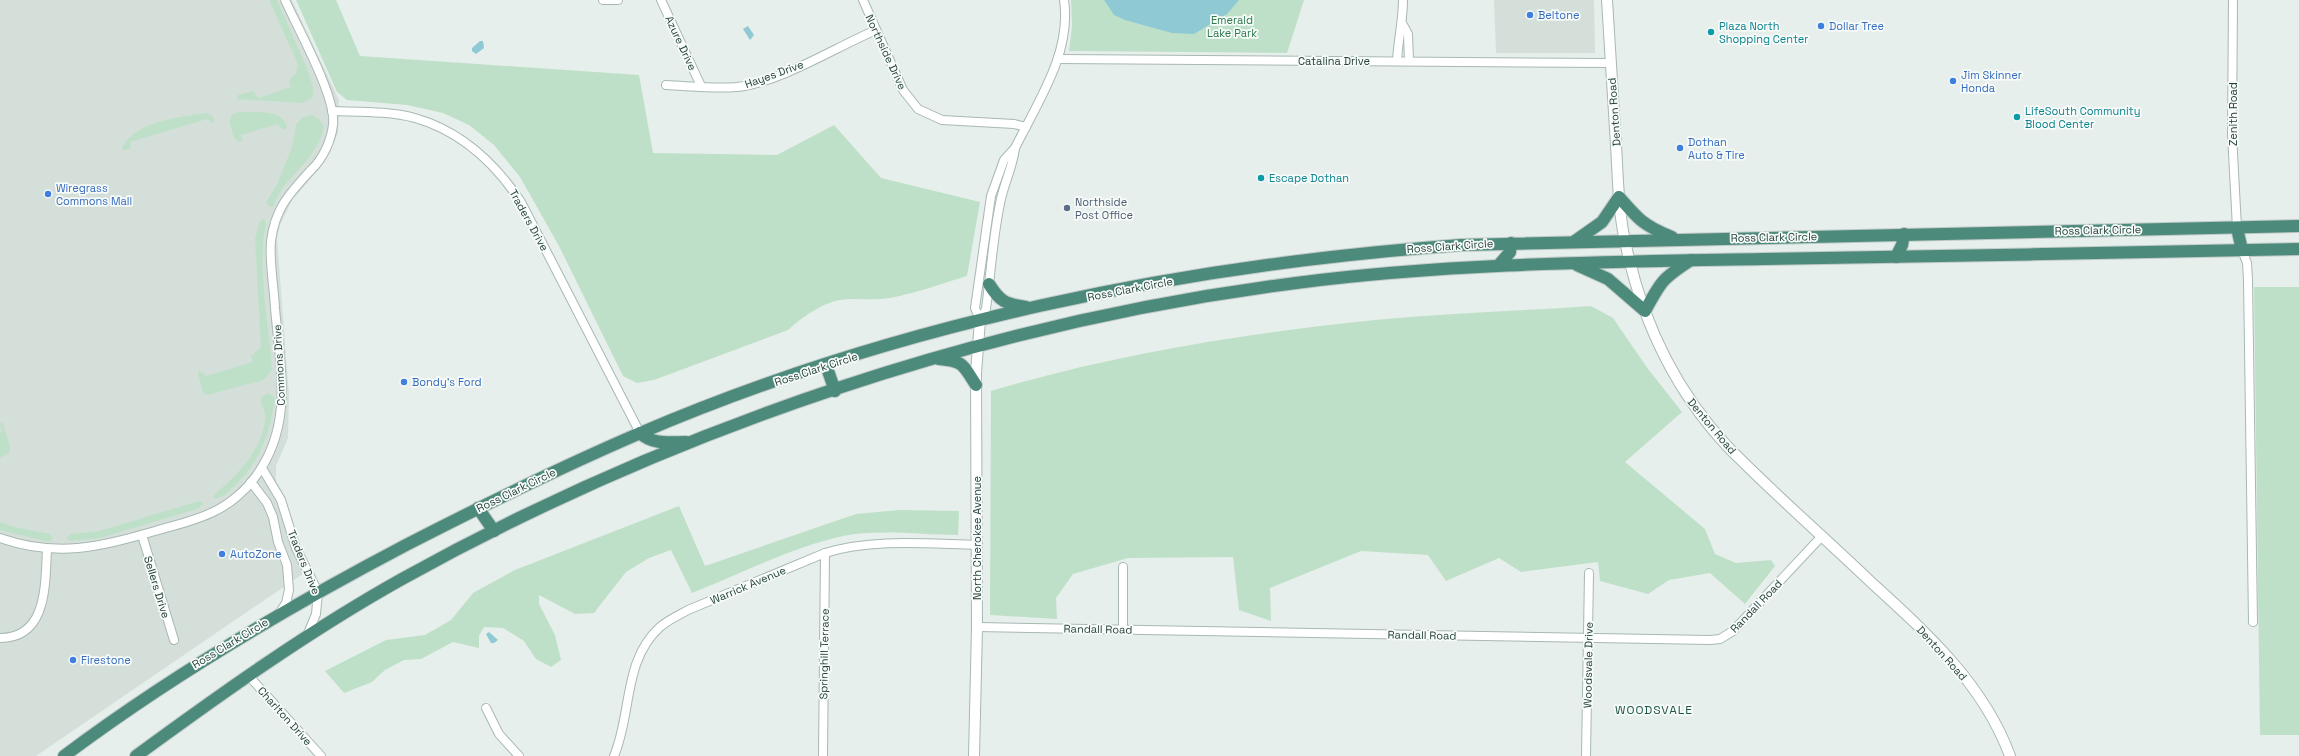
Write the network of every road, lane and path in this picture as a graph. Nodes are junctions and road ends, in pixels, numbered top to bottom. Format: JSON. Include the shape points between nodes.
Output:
{"nodes":[{"id":1,"x":285,"y":0,"type":"edge"},
{"id":2,"x":603,"y":0,"type":"edge"},
{"id":3,"x":618,"y":0,"type":"edge"},
{"id":4,"x":661,"y":0,"type":"edge"},
{"id":5,"x":863,"y":0,"type":"edge"},
{"id":6,"x":1064,"y":0,"type":"edge"},
{"id":7,"x":1403,"y":0,"type":"edge"},
{"id":8,"x":1607,"y":0,"type":"edge"},
{"id":9,"x":2233,"y":0,"type":"edge"},
{"id":10,"x":1403,"y":25,"type":"junction"},
{"id":11,"x":876,"y":30,"type":"junction"},
{"id":12,"x":1058,"y":59,"type":"junction"},
{"id":13,"x":1397,"y":61,"type":"junction"},
{"id":14,"x":1409,"y":61,"type":"junction"},
{"id":15,"x":1610,"y":63,"type":"junction"},
{"id":16,"x":666,"y":85,"type":"dead end"},
{"id":17,"x":701,"y":86,"type":"junction"},
{"id":18,"x":332,"y":111,"type":"junction"},
{"id":19,"x":1026,"y":127,"type":"junction"},
{"id":20,"x":1015,"y":148,"type":"junction"},
{"id":21,"x":1619,"y":197,"type":"junction"},
{"id":22,"x":2299,"y":226,"type":"edge"},
{"id":23,"x":2237,"y":228,"type":"junction"},
{"id":24,"x":2088,"y":230,"type":"junction"},
{"id":25,"x":1904,"y":234,"type":"junction"},
{"id":26,"x":1677,"y":239,"type":"junction"},
{"id":27,"x":1625,"y":240,"type":"junction"},
{"id":28,"x":1574,"y":241,"type":"junction"},
{"id":29,"x":1511,"y":243,"type":"junction"},
{"id":30,"x":1408,"y":249,"type":"junction"},
{"id":31,"x":2299,"y":249,"type":"edge"},
{"id":32,"x":2242,"y":250,"type":"junction"},
{"id":33,"x":2089,"y":253,"type":"junction"},
{"id":34,"x":1896,"y":256,"type":"junction"},
{"id":35,"x":1692,"y":260,"type":"junction"},
{"id":36,"x":1631,"y":262,"type":"junction"},
{"id":37,"x":1572,"y":263,"type":"junction"},
{"id":38,"x":1261,"y":265,"type":"junction"},
{"id":39,"x":1499,"y":265,"type":"junction"},
{"id":40,"x":1409,"y":271,"type":"junction"},
{"id":41,"x":989,"y":284,"type":"junction"},
{"id":42,"x":1265,"y":287,"type":"junction"},
{"id":43,"x":1036,"y":309,"type":"junction"},
{"id":44,"x":1645,"y":311,"type":"junction"},
{"id":45,"x":980,"y":320,"type":"junction"},
{"id":46,"x":978,"y":346,"type":"junction"},
{"id":47,"x":932,"y":359,"type":"junction"},
{"id":48,"x":826,"y":365,"type":"junction"},
{"id":49,"x":976,"y":385,"type":"junction"},
{"id":50,"x":835,"y":391,"type":"junction"},
{"id":51,"x":640,"y":433,"type":"junction"},
{"id":52,"x":695,"y":442,"type":"junction"},
{"id":53,"x":262,"y":468,"type":"junction"},
{"id":54,"x":251,"y":482,"type":"junction"},
{"id":55,"x":478,"y":508,"type":"junction"},
{"id":56,"x":494,"y":531,"type":"junction"},
{"id":57,"x":142,"y":535,"type":"junction"},
{"id":58,"x":1822,"y":536,"type":"junction"},
{"id":59,"x":0,"y":538,"type":"edge"},
{"id":60,"x":978,"y":545,"type":"junction"},
{"id":61,"x":47,"y":550,"type":"junction"},
{"id":62,"x":825,"y":553,"type":"junction"},
{"id":63,"x":1123,"y":567,"type":"dead end"},
{"id":64,"x":1589,"y":573,"type":"dead end"},
{"id":65,"x":318,"y":592,"type":"junction"},
{"id":66,"x":279,"y":614,"type":"junction"},
{"id":67,"x":2252,"y":622,"type":"dead end"},
{"id":68,"x":978,"y":627,"type":"junction"},
{"id":69,"x":1124,"y":630,"type":"junction"},
{"id":70,"x":307,"y":636,"type":"junction"},
{"id":71,"x":0,"y":638,"type":"edge"},
{"id":72,"x":1588,"y":638,"type":"junction"},
{"id":73,"x":174,"y":640,"type":"dead end"},
{"id":74,"x":248,"y":675,"type":"junction"},
{"id":75,"x":486,"y":708,"type":"dead end"},
{"id":76,"x":64,"y":756,"type":"edge"},
{"id":77,"x":136,"y":756,"type":"edge"},
{"id":78,"x":322,"y":756,"type":"edge"},
{"id":79,"x":519,"y":756,"type":"edge"},
{"id":80,"x":614,"y":756,"type":"edge"},
{"id":81,"x":823,"y":756,"type":"edge"},
{"id":82,"x":974,"y":756,"type":"edge"},
{"id":83,"x":1586,"y":756,"type":"edge"},
{"id":84,"x":2010,"y":756,"type":"edge"}],
"edges":[{"from":1,"to":18,"type":"street","name":"Commons Drive","via":[[327,94]]},
{"from":2,"to":3,"type":"street"},
{"from":4,"to":17,"type":"street","name":"Azure Drive"},
{"from":5,"to":11,"type":"street","name":"Northside Drive"},
{"from":6,"to":12,"type":"street","name":"North Cherokee Avenue","via":[[1066,24]]},
{"from":7,"to":10,"type":"street"},
{"from":8,"to":15,"type":"street","name":"Denton Road"},
{"from":9,"to":23,"type":"street","name":"Zenith Road","via":[[2232,134]]},
{"from":10,"to":13,"type":"street","via":[[1399,34]]},
{"from":10,"to":14,"type":"street","via":[[1408,34]]},
{"from":11,"to":17,"type":"street","name":"Hayes Drive","via":[[759,81],[736,87]]},
{"from":11,"to":19,"type":"street","name":"Northside Drive","via":[[903,90],[918,109],[942,120],[1008,123]]},
{"from":12,"to":13,"type":"street","name":"Catalina Drive"},
{"from":12,"to":19,"type":"street","name":"North Cherokee Avenue"},
{"from":13,"to":14,"type":"street","name":"Catalina Drive"},
{"from":14,"to":15,"type":"street","name":"Catalina Drive"},
{"from":15,"to":21,"type":"street","name":"Denton Road"},
{"from":16,"to":17,"type":"street","name":"Hayes Drive"},
{"from":18,"to":51,"type":"street","name":"Traders Drive","via":[[414,118],[441,128],[488,160],[506,179],[520,202]]},
{"from":18,"to":53,"type":"street","name":"Commons Drive","via":[[334,123],[328,145],[313,169],[285,200],[273,229],[271,254],[282,407],[276,439]]},
{"from":19,"to":20,"type":"street","name":"North Cherokee Avenue"},
{"from":20,"to":41,"type":"street","name":"North Cherokee Avenue","via":[[1013,164],[1001,199]]},
{"from":20,"to":45,"type":"street","name":"North Cherokee Avenue","via":[[1004,160],[991,196],[975,308]]},
{"from":21,"to":26,"type":"highway","via":[[1641,222],[1653,230]]},
{"from":21,"to":27,"type":"street","name":"Denton Road"},
{"from":21,"to":28,"type":"highway","via":[[1602,222]]},
{"from":22,"to":23,"type":"highway","name":"Ross Clark Circle"},
{"from":23,"to":24,"type":"highway","name":"Ross Clark Circle"},
{"from":23,"to":32,"type":"highway"},
{"from":24,"to":25,"type":"highway","name":"Ross Clark Circle"},
{"from":24,"to":33,"type":"highway"},
{"from":25,"to":26,"type":"highway","name":"Ross Clark Circle"},
{"from":25,"to":34,"type":"highway"},
{"from":26,"to":27,"type":"highway","name":"Ross Clark Circle"},
{"from":27,"to":28,"type":"highway","name":"Ross Clark Circle"},
{"from":27,"to":36,"type":"street","name":"Denton Road"},
{"from":28,"to":29,"type":"highway","name":"Ross Clark Circle"},
{"from":29,"to":30,"type":"highway","name":"Ross Clark Circle"},
{"from":29,"to":39,"type":"highway","via":[[1510,252]]},
{"from":30,"to":38,"type":"highway","name":"Ross Clark Circle"},
{"from":30,"to":40,"type":"highway"},
{"from":31,"to":32,"type":"highway","name":"Ross Clark Circle"},
{"from":32,"to":33,"type":"highway","name":"Ross Clark Circle"},
{"from":32,"to":67,"type":"street","via":[[2247,263],[2248,280]]},
{"from":33,"to":34,"type":"highway","name":"Ross Clark Circle"},
{"from":34,"to":35,"type":"highway","name":"Ross Clark Circle"},
{"from":35,"to":36,"type":"highway","name":"Ross Clark Circle"},
{"from":35,"to":44,"type":"highway","via":[[1667,275]]},
{"from":36,"to":37,"type":"highway","name":"Ross Clark Circle"},
{"from":36,"to":44,"type":"street","name":"Denton Road"},
{"from":37,"to":39,"type":"highway","name":"Ross Clark Circle"},
{"from":37,"to":44,"type":"highway","via":[[1608,279]]},
{"from":38,"to":42,"type":"highway"},
{"from":38,"to":43,"type":"highway","name":"Ross Clark Circle","via":[[1161,282]]},
{"from":39,"to":40,"type":"highway","name":"Ross Clark Circle"},
{"from":40,"to":42,"type":"highway","name":"Ross Clark Circle"},
{"from":41,"to":43,"type":"highway","via":[[998,299],[1011,305]]},
{"from":41,"to":45,"type":"street","name":"North Cherokee Avenue","via":[[986,309]]},
{"from":42,"to":46,"type":"highway","name":"Ross Clark Circle","via":[[1120,312]]},
{"from":43,"to":45,"type":"highway","name":"Ross Clark Circle"},
{"from":44,"to":58,"type":"street","name":"Denton Road","via":[[1669,366],[1698,413],[1743,462]]},
{"from":45,"to":46,"type":"street","name":"North Cherokee Avenue"},
{"from":45,"to":48,"type":"highway","name":"Ross Clark Circle"},
{"from":46,"to":47,"type":"highway","name":"Ross Clark Circle"},
{"from":46,"to":49,"type":"street","name":"North Cherokee Avenue"},
{"from":47,"to":49,"type":"highway","via":[[958,361]]},
{"from":47,"to":50,"type":"highway","name":"Ross Clark Circle"},
{"from":48,"to":50,"type":"highway"},
{"from":48,"to":51,"type":"highway","name":"Ross Clark Circle"},
{"from":49,"to":60,"type":"street","name":"North Cherokee Avenue"},
{"from":50,"to":52,"type":"highway","name":"Ross Clark Circle"},
{"from":51,"to":52,"type":"highway","via":[[655,442]]},
{"from":51,"to":55,"type":"highway","name":"Ross Clark Circle","via":[[542,476]]},
{"from":52,"to":56,"type":"highway","name":"Ross Clark Circle","via":[[561,498]]},
{"from":53,"to":54,"type":"street","name":"Commons Drive"},
{"from":53,"to":65,"type":"street","name":"Traders Drive","via":[[281,500],[296,548]]},
{"from":54,"to":57,"type":"street","name":"Commons Drive","via":[[216,511]]},
{"from":54,"to":66,"type":"street","name":"Traders Drive","via":[[267,503],[273,517],[279,547],[287,565],[289,590],[286,603]]},
{"from":55,"to":56,"type":"highway"},
{"from":55,"to":65,"type":"highway","name":"Ross Clark Circle"},
{"from":56,"to":70,"type":"highway","name":"Ross Clark Circle","via":[[396,582]]},
{"from":57,"to":61,"type":"street","name":"Commons Drive","via":[[94,547]]},
{"from":57,"to":73,"type":"street","name":"Sellers Drive"},
{"from":58,"to":72,"type":"street","name":"Randall Road","via":[[1733,631],[1720,639]]},
{"from":58,"to":84,"type":"street","name":"Denton Road","via":[[1924,631],[1955,665],[1988,711]]},
{"from":59,"to":61,"type":"street","name":"Commons Drive"},
{"from":60,"to":62,"type":"street","name":"Warrick Avenue","via":[[869,544]]},
{"from":60,"to":68,"type":"street","name":"North Cherokee Avenue"},
{"from":61,"to":71,"type":"street","via":[[39,615],[27,629],[16,635]]},
{"from":62,"to":80,"type":"street","name":"Warrick Avenue","via":[[688,610],[660,627],[643,648],[638,660],[632,677],[623,730]]},
{"from":62,"to":81,"type":"street","name":"Springhill Terrace"},
{"from":63,"to":69,"type":"street"},
{"from":64,"to":72,"type":"street","name":"Woodsvale Drive"},
{"from":65,"to":66,"type":"highway","name":"Ross Clark Circle"},
{"from":65,"to":70,"type":"street","name":"Traders Drive","via":[[317,609]]},
{"from":66,"to":76,"type":"highway","name":"Ross Clark Circle","via":[[188,669]]},
{"from":68,"to":69,"type":"street","name":"Randall Road"},
{"from":68,"to":82,"type":"street","name":"North Cherokee Avenue"},
{"from":69,"to":72,"type":"street","name":"Randall Road"},
{"from":70,"to":74,"type":"highway","name":"Ross Clark Circle"},
{"from":72,"to":83,"type":"street","name":"Woodsvale Drive"},
{"from":74,"to":77,"type":"highway","name":"Ross Clark Circle"},
{"from":74,"to":78,"type":"street","name":"Charlton Drive"},
{"from":75,"to":79,"type":"street","via":[[499,734]]}]}
